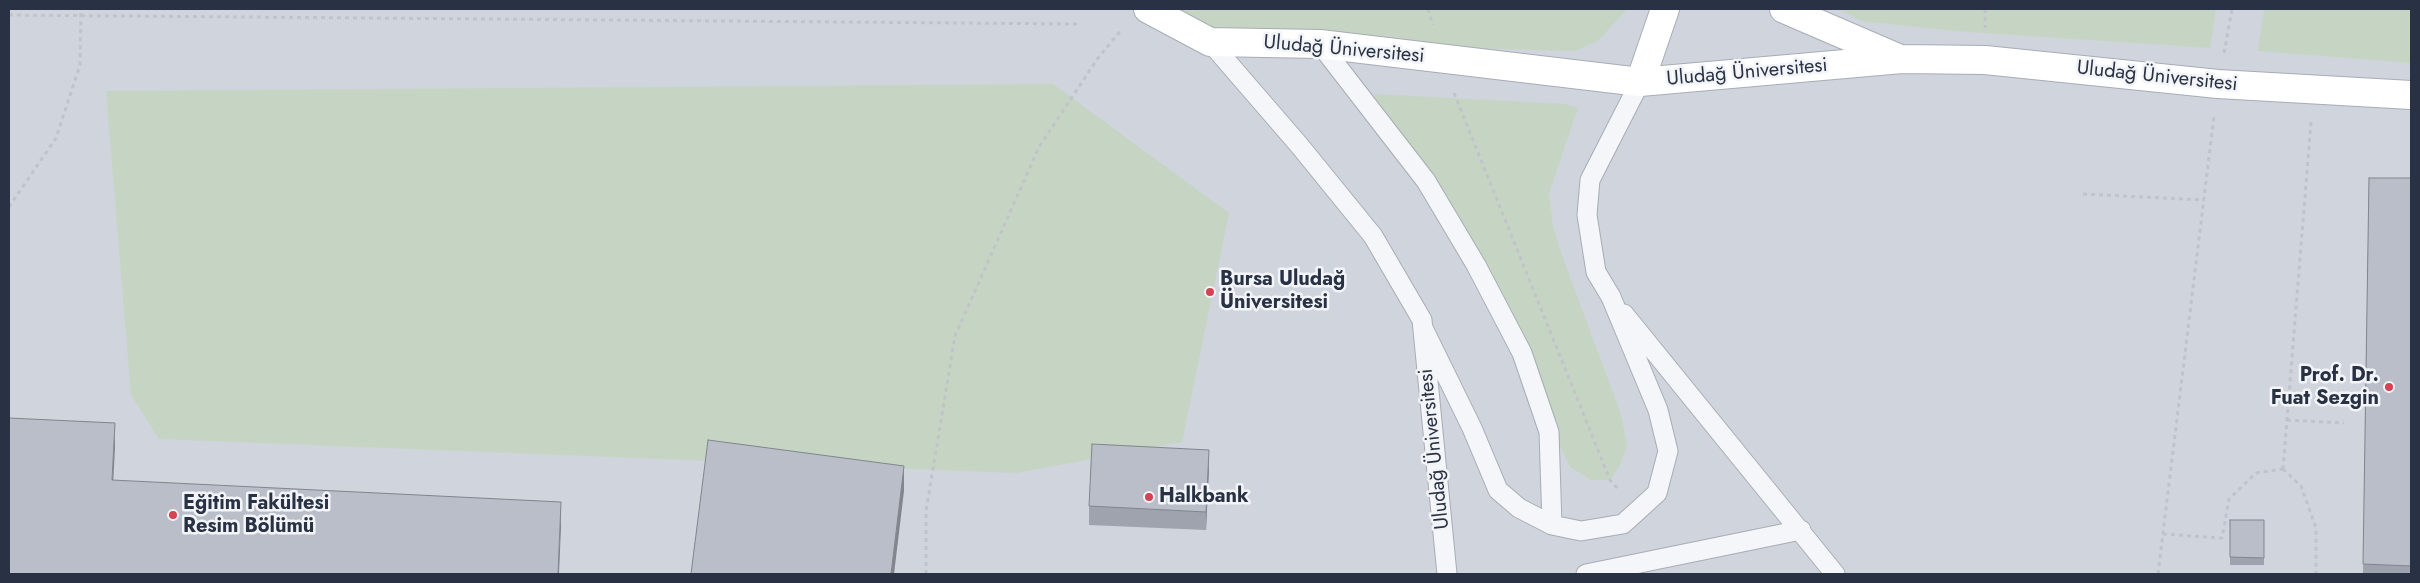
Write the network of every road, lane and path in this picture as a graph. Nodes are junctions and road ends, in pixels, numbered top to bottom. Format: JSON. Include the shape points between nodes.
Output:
{"nodes":[{"id":1,"x":81,"y":9,"type":"edge"},
{"id":2,"x":1178,"y":9,"type":"edge"},
{"id":3,"x":1428,"y":9,"type":"edge"},
{"id":4,"x":1665,"y":9,"type":"edge"},
{"id":5,"x":1784,"y":9,"type":"edge"},
{"id":6,"x":2232,"y":9,"type":"edge"},
{"id":7,"x":9,"y":15,"type":"edge"},
{"id":8,"x":81,"y":16,"type":"junction"},
{"id":9,"x":1137,"y":16,"type":"edge"},
{"id":10,"x":1079,"y":24,"type":"dead end"},
{"id":11,"x":1210,"y":42,"type":"junction"},
{"id":12,"x":1320,"y":44,"type":"junction"},
{"id":13,"x":1444,"y":59,"type":"junction"},
{"id":14,"x":1902,"y":60,"type":"junction"},
{"id":15,"x":1640,"y":82,"type":"junction"},
{"id":16,"x":2218,"y":84,"type":"junction"},
{"id":17,"x":2314,"y":89,"type":"junction"},
{"id":18,"x":2411,"y":95,"type":"edge"},
{"id":19,"x":2083,"y":194,"type":"dead end"},
{"id":20,"x":2204,"y":200,"type":"junction"},
{"id":21,"x":9,"y":207,"type":"edge"},
{"id":22,"x":1611,"y":297,"type":"junction"},
{"id":23,"x":1423,"y":328,"type":"junction"},
{"id":24,"x":2286,"y":420,"type":"junction"},
{"id":25,"x":2344,"y":423,"type":"dead end"},
{"id":26,"x":2283,"y":469,"type":"junction"},
{"id":27,"x":1638,"y":511,"type":"junction"},
{"id":28,"x":1552,"y":525,"type":"junction"},
{"id":29,"x":1801,"y":530,"type":"junction"},
{"id":30,"x":2162,"y":534,"type":"junction"},
{"id":31,"x":926,"y":574,"type":"edge"},
{"id":32,"x":1447,"y":574,"type":"edge"},
{"id":33,"x":1586,"y":574,"type":"edge"},
{"id":34,"x":1835,"y":574,"type":"edge"},
{"id":35,"x":2158,"y":574,"type":"edge"},
{"id":36,"x":2316,"y":574,"type":"edge"}],
"edges":[{"from":1,"to":8,"type":"path"},
{"from":2,"to":11,"type":"street"},
{"from":3,"to":13,"type":"path"},
{"from":4,"to":15,"type":"street"},
{"from":5,"to":14,"type":"street","name":"Uludağ Üniversitesi"},
{"from":6,"to":16,"type":"path"},
{"from":7,"to":8,"type":"path"},
{"from":8,"to":10,"type":"path"},
{"from":8,"to":21,"type":"path","via":[[80,65],[56,138]]},
{"from":9,"to":11,"type":"street"},
{"from":9,"to":31,"type":"path","via":[[1098,58],[1039,147],[955,336],[926,511]]},
{"from":11,"to":12,"type":"street","name":"Uludağ Üniversitesi"},
{"from":11,"to":23,"type":"lane","name":"Uludağ Üniversitesi","via":[[1299,144],[1373,236],[1422,320]]},
{"from":12,"to":13,"type":"street","name":"Uludağ Üniversitesi"},
{"from":12,"to":28,"type":"lane","via":[[1426,181],[1476,265],[1522,353],[1549,432]]},
{"from":13,"to":15,"type":"street","name":"Uludağ Üniversitesi"},
{"from":13,"to":27,"type":"path","via":[[1456,99],[1610,480]]},
{"from":14,"to":15,"type":"street","name":"Uludağ Üniversitesi"},
{"from":14,"to":16,"type":"street","name":"Uludağ Üniversitesi","via":[[1986,60]]},
{"from":15,"to":22,"type":"lane","via":[[1590,180],[1586,215],[1596,272]]},
{"from":16,"to":17,"type":"street","name":"Uludağ Üniversitesi"},
{"from":16,"to":20,"type":"path"},
{"from":17,"to":18,"type":"street","name":"Uludağ Üniversitesi"},
{"from":17,"to":24,"type":"path"},
{"from":19,"to":20,"type":"path"},
{"from":20,"to":30,"type":"path"},
{"from":22,"to":27,"type":"lane","via":[[1658,410],[1668,451],[1657,493]]},
{"from":22,"to":29,"type":"lane"},
{"from":23,"to":28,"type":"lane","via":[[1498,490],[1519,508]]},
{"from":23,"to":32,"type":"lane","name":"Uludağ Üniversitesi"},
{"from":24,"to":25,"type":"path"},
{"from":24,"to":26,"type":"path"},
{"from":26,"to":30,"type":"path","via":[[2256,473],[2230,499],[2222,538]]},
{"from":26,"to":36,"type":"path","via":[[2301,486],[2316,528]]},
{"from":27,"to":28,"type":"lane","via":[[1623,524],[1581,531]]},
{"from":29,"to":33,"type":"lane"},
{"from":29,"to":34,"type":"lane"},
{"from":30,"to":35,"type":"path"}]}
